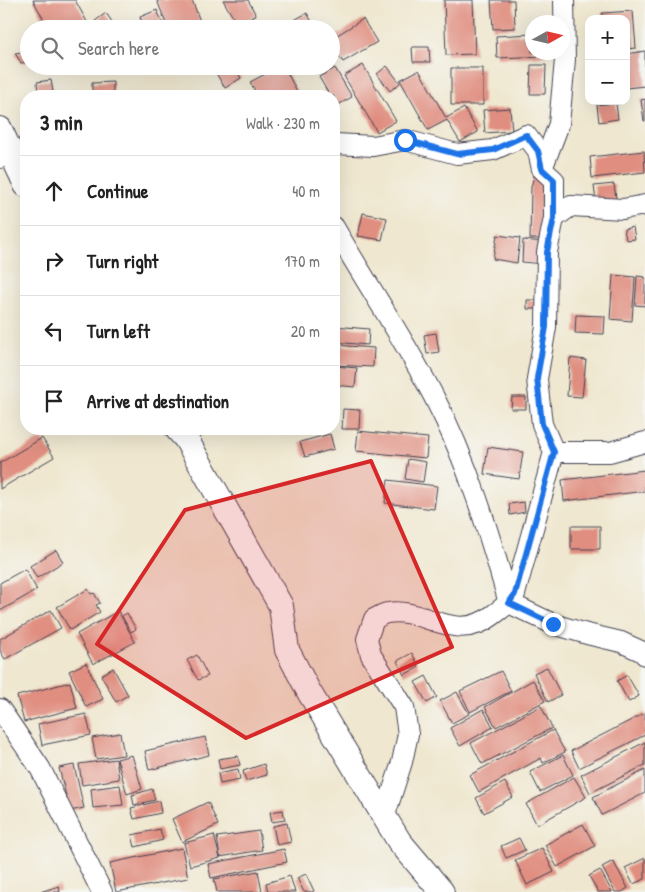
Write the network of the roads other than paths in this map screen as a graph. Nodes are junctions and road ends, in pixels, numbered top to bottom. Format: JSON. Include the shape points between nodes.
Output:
{"nodes":[{"id":1,"x":564,"y":0,"type":"edge"},
{"id":2,"x":0,"y":129,"type":"edge"},
{"id":3,"x":340,"y":144,"type":"edge"},
{"id":4,"x":12,"y":154,"type":"edge"},
{"id":5,"x":542,"y":169,"type":"junction"},
{"id":6,"x":20,"y":172,"type":"edge"},
{"id":7,"x":645,"y":205,"type":"edge"},
{"id":8,"x":554,"y":218,"type":"junction"},
{"id":9,"x":340,"y":238,"type":"edge"},
{"id":10,"x":182,"y":435,"type":"edge"},
{"id":11,"x":645,"y":442,"type":"edge"},
{"id":12,"x":554,"y":452,"type":"junction"},
{"id":13,"x":509,"y":603,"type":"junction"},
{"id":14,"x":645,"y":655,"type":"edge"},
{"id":15,"x":0,"y":709,"type":"edge"},
{"id":16,"x":384,"y":818,"type":"junction"},
{"id":17,"x":102,"y":892,"type":"edge"},
{"id":18,"x":442,"y":892,"type":"edge"}],
"edges":[{"from":1,"to":5,"type":"street","via":[[565,60],[559,124]]},
{"from":2,"to":4,"type":"street"},
{"from":3,"to":5,"type":"street","via":[[374,146],[405,140],[457,154],[493,150],[526,135],[538,151]]},
{"from":4,"to":6,"type":"street"},
{"from":5,"to":8,"type":"street","via":[[554,180]]},
{"from":7,"to":8,"type":"street","via":[[623,209],[571,206]]},
{"from":8,"to":12,"type":"street","via":[[547,252],[546,327],[537,378],[542,424]]},
{"from":9,"to":13,"type":"street","via":[[434,397],[450,431],[492,543]]},
{"from":10,"to":16,"type":"street","via":[[281,606],[288,650]]},
{"from":11,"to":12,"type":"street","via":[[610,452]]},
{"from":12,"to":13,"type":"street","via":[[515,594]]},
{"from":13,"to":14,"type":"street","via":[[553,624],[621,642]]},
{"from":13,"to":16,"type":"street","via":[[484,622],[460,628],[400,612],[386,613],[374,619],[367,639],[371,656],[404,707],[408,734]]},
{"from":15,"to":17,"type":"street","via":[[40,768]]},
{"from":16,"to":18,"type":"street"}]}
